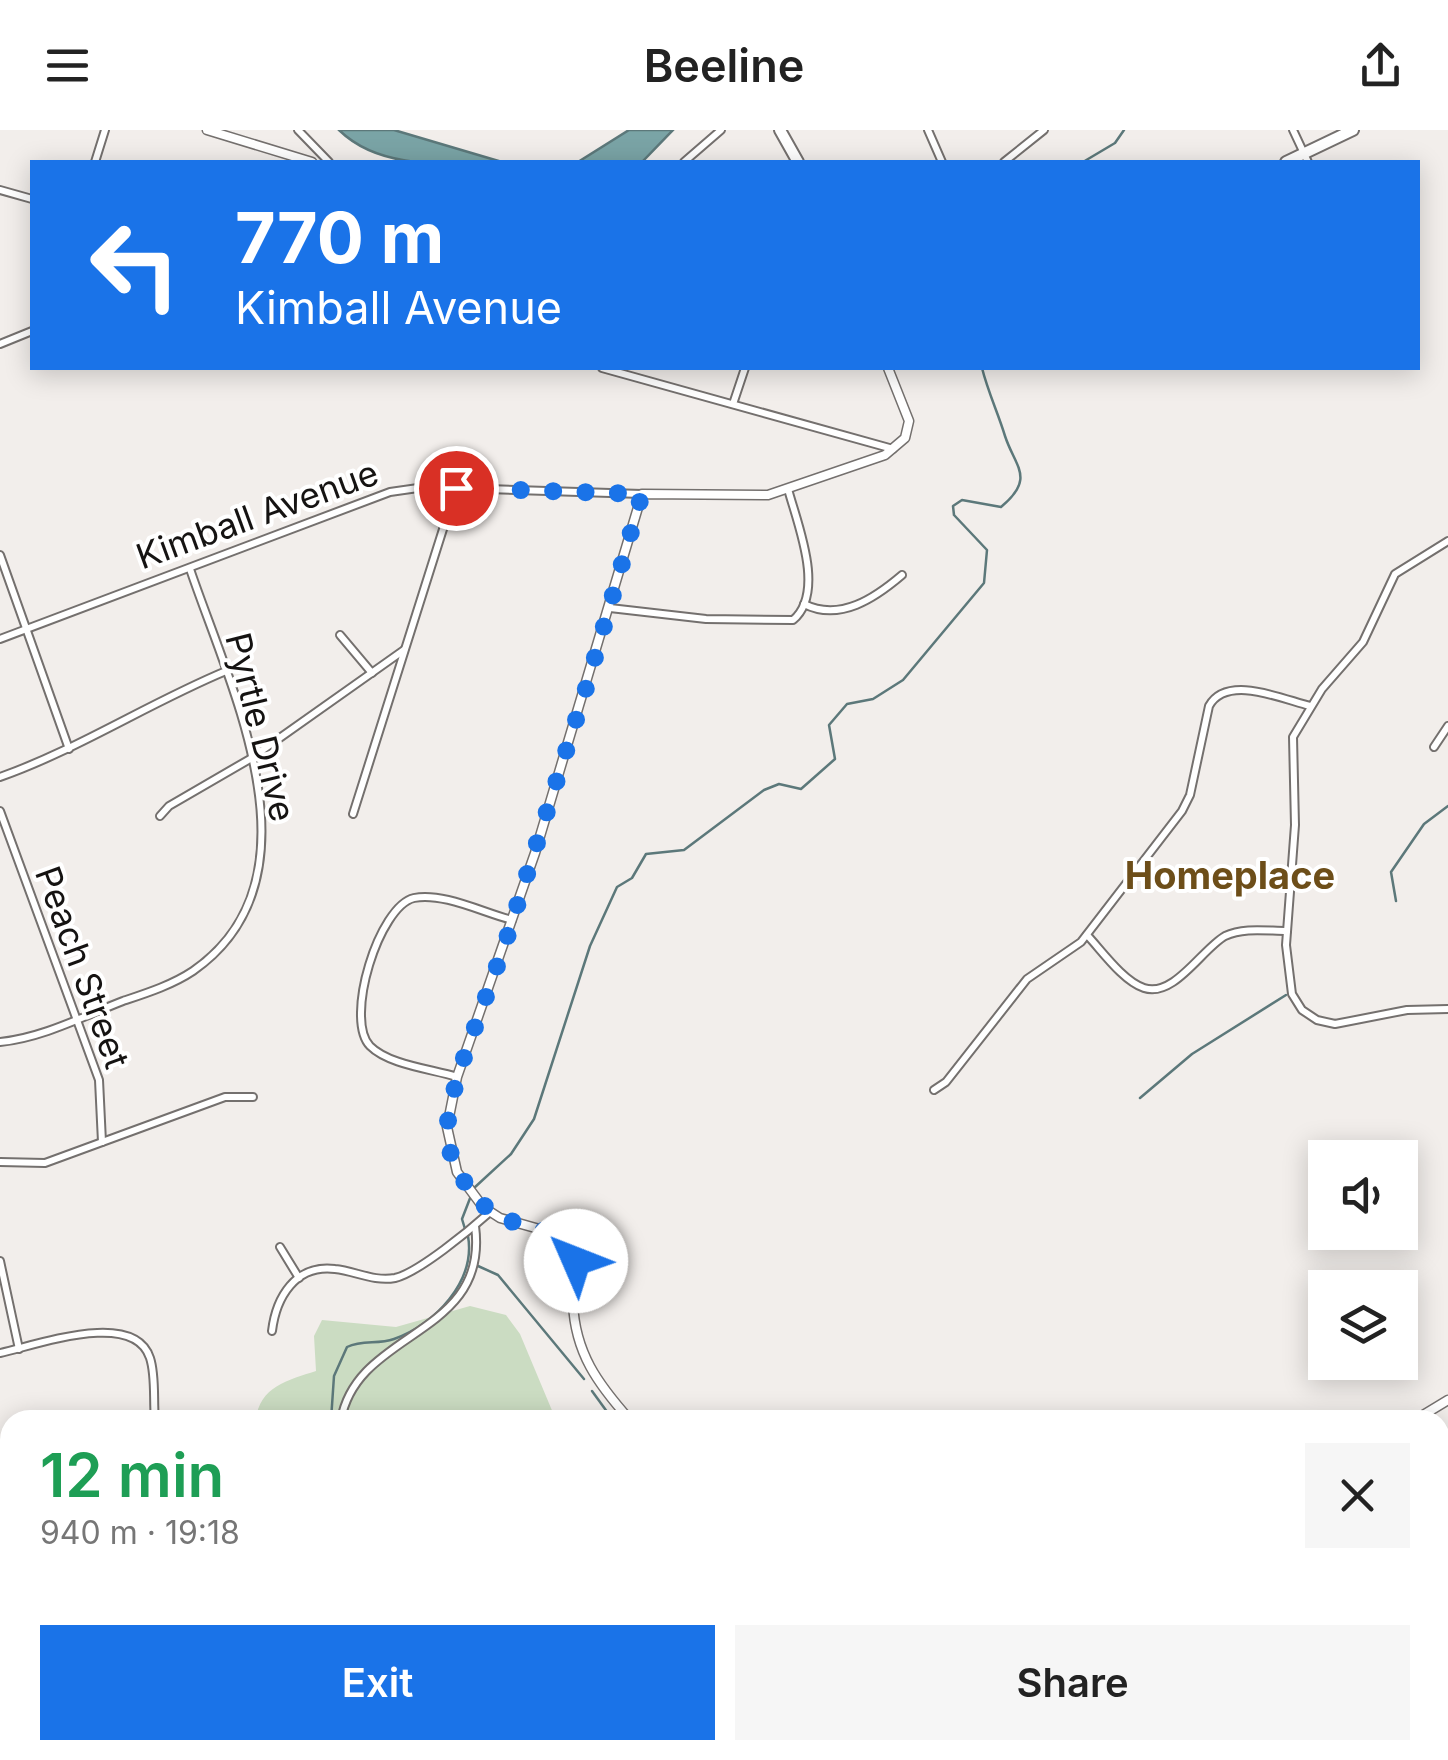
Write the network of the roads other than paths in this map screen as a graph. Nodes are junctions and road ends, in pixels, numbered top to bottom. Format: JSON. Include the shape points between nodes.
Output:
{"nodes":[{"id":1,"x":105,"y":130,"type":"edge"},
{"id":2,"x":207,"y":130,"type":"edge"},
{"id":3,"x":298,"y":130,"type":"edge"},
{"id":4,"x":721,"y":130,"type":"edge"},
{"id":5,"x":780,"y":130,"type":"edge"},
{"id":6,"x":928,"y":130,"type":"edge"},
{"id":7,"x":1044,"y":130,"type":"edge"},
{"id":8,"x":1292,"y":130,"type":"edge"},
{"id":9,"x":1354,"y":130,"type":"edge"},
{"id":10,"x":282,"y":158,"type":"edge"},
{"id":11,"x":1306,"y":158,"type":"edge"},
{"id":12,"x":97,"y":160,"type":"edge"},
{"id":13,"x":327,"y":160,"type":"edge"},
{"id":14,"x":686,"y":160,"type":"edge"},
{"id":15,"x":797,"y":160,"type":"edge"},
{"id":16,"x":941,"y":160,"type":"edge"},
{"id":17,"x":1006,"y":160,"type":"edge"},
{"id":18,"x":0,"y":190,"type":"edge"},
{"id":19,"x":30,"y":198,"type":"edge"},
{"id":20,"x":30,"y":332,"type":"edge"},
{"id":21,"x":0,"y":344,"type":"edge"},
{"id":22,"x":609,"y":370,"type":"edge"},
{"id":23,"x":744,"y":370,"type":"edge"},
{"id":24,"x":889,"y":370,"type":"edge"},
{"id":25,"x":734,"y":404,"type":"junction"},
{"id":26,"x":894,"y":450,"type":"junction"},
{"id":27,"x":456,"y":488,"type":"junction"},
{"id":28,"x":788,"y":490,"type":"junction"},
{"id":29,"x":642,"y":494,"type":"junction"},
{"id":30,"x":1448,"y":541,"type":"edge"},
{"id":31,"x":0,"y":555,"type":"edge"},
{"id":32,"x":190,"y":569,"type":"junction"},
{"id":33,"x":902,"y":575,"type":"dead end"},
{"id":34,"x":804,"y":604,"type":"junction"},
{"id":35,"x":610,"y":608,"type":"junction"},
{"id":36,"x":27,"y":629,"type":"junction"},
{"id":37,"x":340,"y":635,"type":"dead end"},
{"id":38,"x":0,"y":639,"type":"edge"},
{"id":39,"x":405,"y":650,"type":"junction"},
{"id":40,"x":226,"y":670,"type":"junction"},
{"id":41,"x":372,"y":673,"type":"junction"},
{"id":42,"x":1310,"y":706,"type":"junction"},
{"id":43,"x":1448,"y":726,"type":"edge"},
{"id":44,"x":1434,"y":747,"type":"dead end"},
{"id":45,"x":70,"y":750,"type":"junction"},
{"id":46,"x":250,"y":760,"type":"junction"},
{"id":47,"x":0,"y":777,"type":"edge"},
{"id":48,"x":0,"y":811,"type":"edge"},
{"id":49,"x":353,"y":814,"type":"dead end"},
{"id":50,"x":160,"y":816,"type":"dead end"},
{"id":51,"x":513,"y":921,"type":"junction"},
{"id":52,"x":1286,"y":931,"type":"junction"},
{"id":53,"x":1087,"y":935,"type":"junction"},
{"id":54,"x":1448,"y":1010,"type":"edge"},
{"id":55,"x":76,"y":1019,"type":"junction"},
{"id":56,"x":0,"y":1042,"type":"edge"},
{"id":57,"x":457,"y":1077,"type":"junction"},
{"id":58,"x":934,"y":1090,"type":"dead end"},
{"id":59,"x":253,"y":1097,"type":"dead end"},
{"id":60,"x":102,"y":1142,"type":"junction"},
{"id":61,"x":0,"y":1162,"type":"edge"},
{"id":62,"x":490,"y":1212,"type":"junction"},
{"id":63,"x":472,"y":1228,"type":"junction"},
{"id":64,"x":280,"y":1247,"type":"dead end"},
{"id":65,"x":0,"y":1261,"type":"edge"},
{"id":66,"x":299,"y":1278,"type":"junction"},
{"id":67,"x":272,"y":1332,"type":"dead end"},
{"id":68,"x":18,"y":1349,"type":"junction"},
{"id":69,"x":0,"y":1352,"type":"edge"},
{"id":70,"x":153,"y":1410,"type":"edge"},
{"id":71,"x":344,"y":1410,"type":"edge"},
{"id":72,"x":621,"y":1410,"type":"edge"}],
"edges":[{"from":1,"to":12,"type":"street"},
{"from":2,"to":10,"type":"street"},
{"from":3,"to":13,"type":"street"},
{"from":4,"to":14,"type":"street"},
{"from":5,"to":15,"type":"main road"},
{"from":6,"to":16,"type":"street"},
{"from":7,"to":17,"type":"street"},
{"from":8,"to":11,"type":"street"},
{"from":9,"to":11,"type":"main road"},
{"from":18,"to":19,"type":"street"},
{"from":20,"to":21,"type":"street"},
{"from":22,"to":25,"type":"street"},
{"from":23,"to":25,"type":"street"},
{"from":24,"to":26,"type":"street","via":[[909,421]]},
{"from":25,"to":26,"type":"street"},
{"from":26,"to":28,"type":"street","name":"Kimball Avenue"},
{"from":27,"to":29,"type":"street","name":"Kimball Avenue"},
{"from":27,"to":32,"type":"street","name":"Kimball Avenue","via":[[376,496]]},
{"from":27,"to":39,"type":"street"},
{"from":28,"to":29,"type":"street","name":"Kimball Avenue","via":[[735,498]]},
{"from":28,"to":34,"type":"street","via":[[806,564]]},
{"from":29,"to":35,"type":"street"},
{"from":30,"to":42,"type":"street","via":[[1394,574],[1363,642]]},
{"from":31,"to":36,"type":"street"},
{"from":32,"to":36,"type":"street","name":"Kimball Avenue"},
{"from":32,"to":40,"type":"street","name":"Pyrtle Drive"},
{"from":33,"to":34,"type":"street","via":[[847,608],[821,611]]},
{"from":34,"to":35,"type":"street","via":[[798,617],[784,622]]},
{"from":35,"to":51,"type":"street"},
{"from":36,"to":38,"type":"street","name":"Kimball Avenue"},
{"from":36,"to":45,"type":"street"},
{"from":37,"to":41,"type":"street"},
{"from":39,"to":41,"type":"street"},
{"from":39,"to":49,"type":"street"},
{"from":40,"to":45,"type":"street"},
{"from":40,"to":46,"type":"street","name":"Pyrtle Drive"},
{"from":41,"to":46,"type":"street"},
{"from":42,"to":52,"type":"street","via":[[1291,746],[1295,825]]},
{"from":42,"to":53,"type":"street","via":[[1233,689],[1215,696],[1186,804]]},
{"from":43,"to":44,"type":"street"},
{"from":45,"to":47,"type":"street"},
{"from":46,"to":50,"type":"street"},
{"from":46,"to":55,"type":"street","name":"Pyrtle Drive","via":[[264,849],[252,900],[231,936],[184,977]]},
{"from":48,"to":55,"type":"street","name":"Peach Street"},
{"from":51,"to":57,"type":"street"},
{"from":51,"to":57,"type":"street","via":[[421,897],[398,905],[387,918],[358,1010],[364,1038],[383,1055]]},
{"from":52,"to":53,"type":"street","via":[[1234,933],[1165,987],[1151,989],[1138,985]]},
{"from":52,"to":54,"type":"street","via":[[1292,994],[1317,1020],[1335,1024],[1407,1010]]},
{"from":53,"to":58,"type":"street","via":[[1028,979]]},
{"from":55,"to":56,"type":"street","name":"Pyrtle Drive"},
{"from":55,"to":60,"type":"street","name":"Peach Street","via":[[102,1092]]},
{"from":57,"to":62,"type":"street","via":[[447,1135],[451,1158],[464,1185]]},
{"from":59,"to":60,"type":"street","via":[[225,1096]]},
{"from":60,"to":61,"type":"street","via":[[38,1165]]},
{"from":62,"to":63,"type":"street"},
{"from":62,"to":72,"type":"street","via":[[557,1234],[573,1248],[579,1345],[594,1380]]},
{"from":63,"to":66,"type":"street","via":[[394,1278],[322,1268]]},
{"from":63,"to":71,"type":"street","via":[[476,1262],[461,1295],[446,1314],[367,1372]]},
{"from":64,"to":66,"type":"street"},
{"from":65,"to":68,"type":"street"},
{"from":66,"to":67,"type":"street","via":[[278,1301]]},
{"from":68,"to":69,"type":"street"},
{"from":68,"to":70,"type":"street","via":[[126,1333],[150,1356]]}]}
